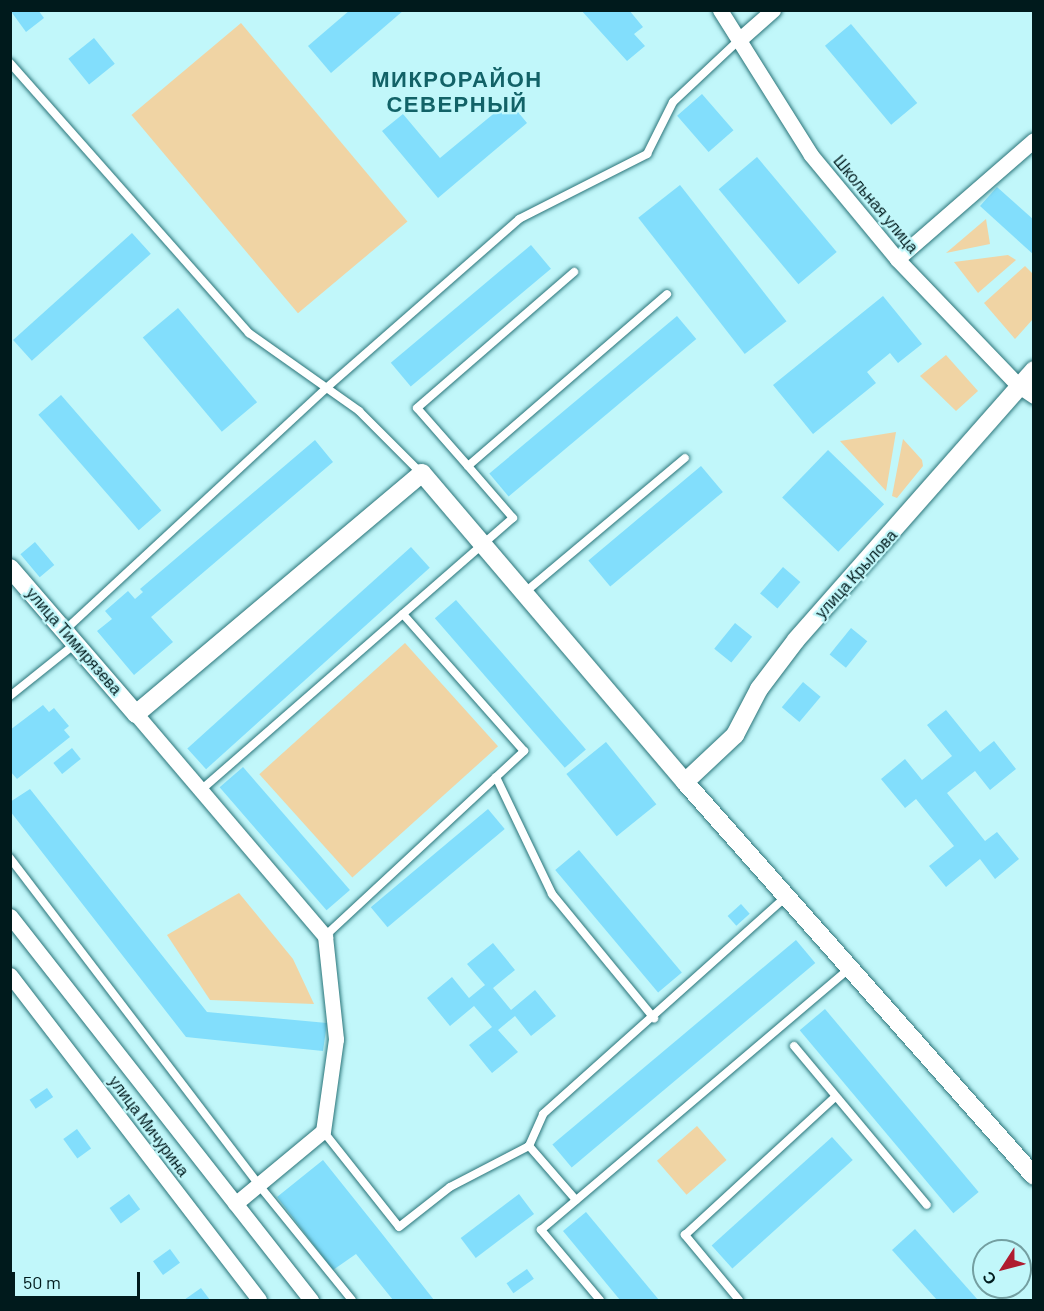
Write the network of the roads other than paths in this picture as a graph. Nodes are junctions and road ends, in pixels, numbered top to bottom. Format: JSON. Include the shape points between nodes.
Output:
{"nodes":[{"id":1,"x":720,"y":10,"type":"edge"},
{"id":2,"x":773,"y":10,"type":"edge"},
{"id":3,"x":740,"y":39,"type":"junction"},
{"id":4,"x":11,"y":65,"type":"edge"},
{"id":5,"x":1034,"y":140,"type":"edge"},
{"id":6,"x":897,"y":259,"type":"junction"},
{"id":7,"x":574,"y":272,"type":"dead end"},
{"id":8,"x":667,"y":294,"type":"dead end"},
{"id":9,"x":1034,"y":370,"type":"edge"},
{"id":10,"x":326,"y":389,"type":"junction"},
{"id":11,"x":1026,"y":391,"type":"edge"},
{"id":12,"x":685,"y":458,"type":"dead end"},
{"id":13,"x":468,"y":466,"type":"junction"},
{"id":14,"x":422,"y":473,"type":"junction"},
{"id":15,"x":482,"y":546,"type":"junction"},
{"id":16,"x":10,"y":568,"type":"edge"},
{"id":17,"x":523,"y":594,"type":"junction"},
{"id":18,"x":403,"y":614,"type":"junction"},
{"id":19,"x":71,"y":637,"type":"junction"},
{"id":20,"x":10,"y":696,"type":"edge"},
{"id":21,"x":136,"y":714,"type":"junction"},
{"id":22,"x":495,"y":777,"type":"junction"},
{"id":23,"x":685,"y":782,"type":"junction"},
{"id":24,"x":201,"y":790,"type":"junction"},
{"id":25,"x":10,"y":858,"type":"edge"},
{"id":26,"x":787,"y":896,"type":"junction"},
{"id":27,"x":10,"y":916,"type":"edge"},
{"id":28,"x":325,"y":936,"type":"junction"},
{"id":29,"x":851,"y":967,"type":"junction"},
{"id":30,"x":10,"y":975,"type":"edge"},
{"id":31,"x":654,"y":1018,"type":"junction"},
{"id":32,"x":794,"y":1046,"type":"dead end"},
{"id":33,"x":834,"y":1098,"type":"junction"},
{"id":34,"x":323,"y":1131,"type":"junction"},
{"id":35,"x":529,"y":1146,"type":"junction"},
{"id":36,"x":1034,"y":1176,"type":"edge"},
{"id":37,"x":258,"y":1184,"type":"junction"},
{"id":38,"x":576,"y":1200,"type":"junction"},
{"id":39,"x":235,"y":1204,"type":"junction"},
{"id":40,"x":927,"y":1205,"type":"dead end"},
{"id":41,"x":259,"y":1300,"type":"edge"},
{"id":42,"x":311,"y":1300,"type":"edge"},
{"id":43,"x":352,"y":1300,"type":"edge"},
{"id":44,"x":600,"y":1300,"type":"edge"},
{"id":45,"x":739,"y":1300,"type":"edge"}],
"edges":[{"from":1,"to":3,"type":"street","name":"Школьная улица"},
{"from":2,"to":3,"type":"street"},
{"from":3,"to":6,"type":"street","name":"Школьная улица","via":[[811,155]]},
{"from":3,"to":10,"type":"lane","via":[[673,102],[647,154],[519,219]]},
{"from":4,"to":10,"type":"lane","via":[[249,333]]},
{"from":5,"to":6,"type":"street"},
{"from":6,"to":11,"type":"street","name":"Школьная улица"},
{"from":7,"to":13,"type":"lane","via":[[417,408]]},
{"from":8,"to":13,"type":"lane"},
{"from":9,"to":11,"type":"street","name":"улица Крылова"},
{"from":10,"to":14,"type":"lane","via":[[359,411]]},
{"from":10,"to":19,"type":"lane"},
{"from":11,"to":23,"type":"street","name":"улица Крылова","via":[[796,640],[759,689],[735,735]]},
{"from":12,"to":17,"type":"lane"},
{"from":13,"to":15,"type":"lane","via":[[513,518]]},
{"from":14,"to":15,"type":"street"},
{"from":14,"to":21,"type":"street"},
{"from":15,"to":17,"type":"street"},
{"from":15,"to":18,"type":"lane"},
{"from":16,"to":19,"type":"street","name":"улица Тимирязева"},
{"from":17,"to":23,"type":"street"},
{"from":18,"to":22,"type":"lane","via":[[525,751]]},
{"from":18,"to":24,"type":"lane"},
{"from":19,"to":20,"type":"lane"},
{"from":19,"to":21,"type":"street","name":"улица Тимирязева"},
{"from":21,"to":24,"type":"street"},
{"from":22,"to":28,"type":"lane"},
{"from":22,"to":31,"type":"lane","via":[[552,894]]},
{"from":23,"to":26,"type":"street"},
{"from":24,"to":28,"type":"street"},
{"from":25,"to":37,"type":"lane"},
{"from":26,"to":29,"type":"street"},
{"from":26,"to":31,"type":"lane"},
{"from":27,"to":39,"type":"street"},
{"from":28,"to":34,"type":"street","via":[[336,1039]]},
{"from":29,"to":36,"type":"street"},
{"from":29,"to":38,"type":"lane"},
{"from":30,"to":41,"type":"street","name":"улица Мичурина"},
{"from":31,"to":35,"type":"lane","via":[[543,1114]]},
{"from":32,"to":33,"type":"lane"},
{"from":33,"to":40,"type":"lane"},
{"from":33,"to":45,"type":"lane","via":[[685,1235]]},
{"from":34,"to":35,"type":"lane","via":[[399,1227],[450,1187]]},
{"from":34,"to":37,"type":"street"},
{"from":35,"to":38,"type":"lane"},
{"from":37,"to":39,"type":"street"},
{"from":37,"to":43,"type":"lane"},
{"from":38,"to":44,"type":"lane","via":[[541,1230]]},
{"from":39,"to":42,"type":"street"}]}
